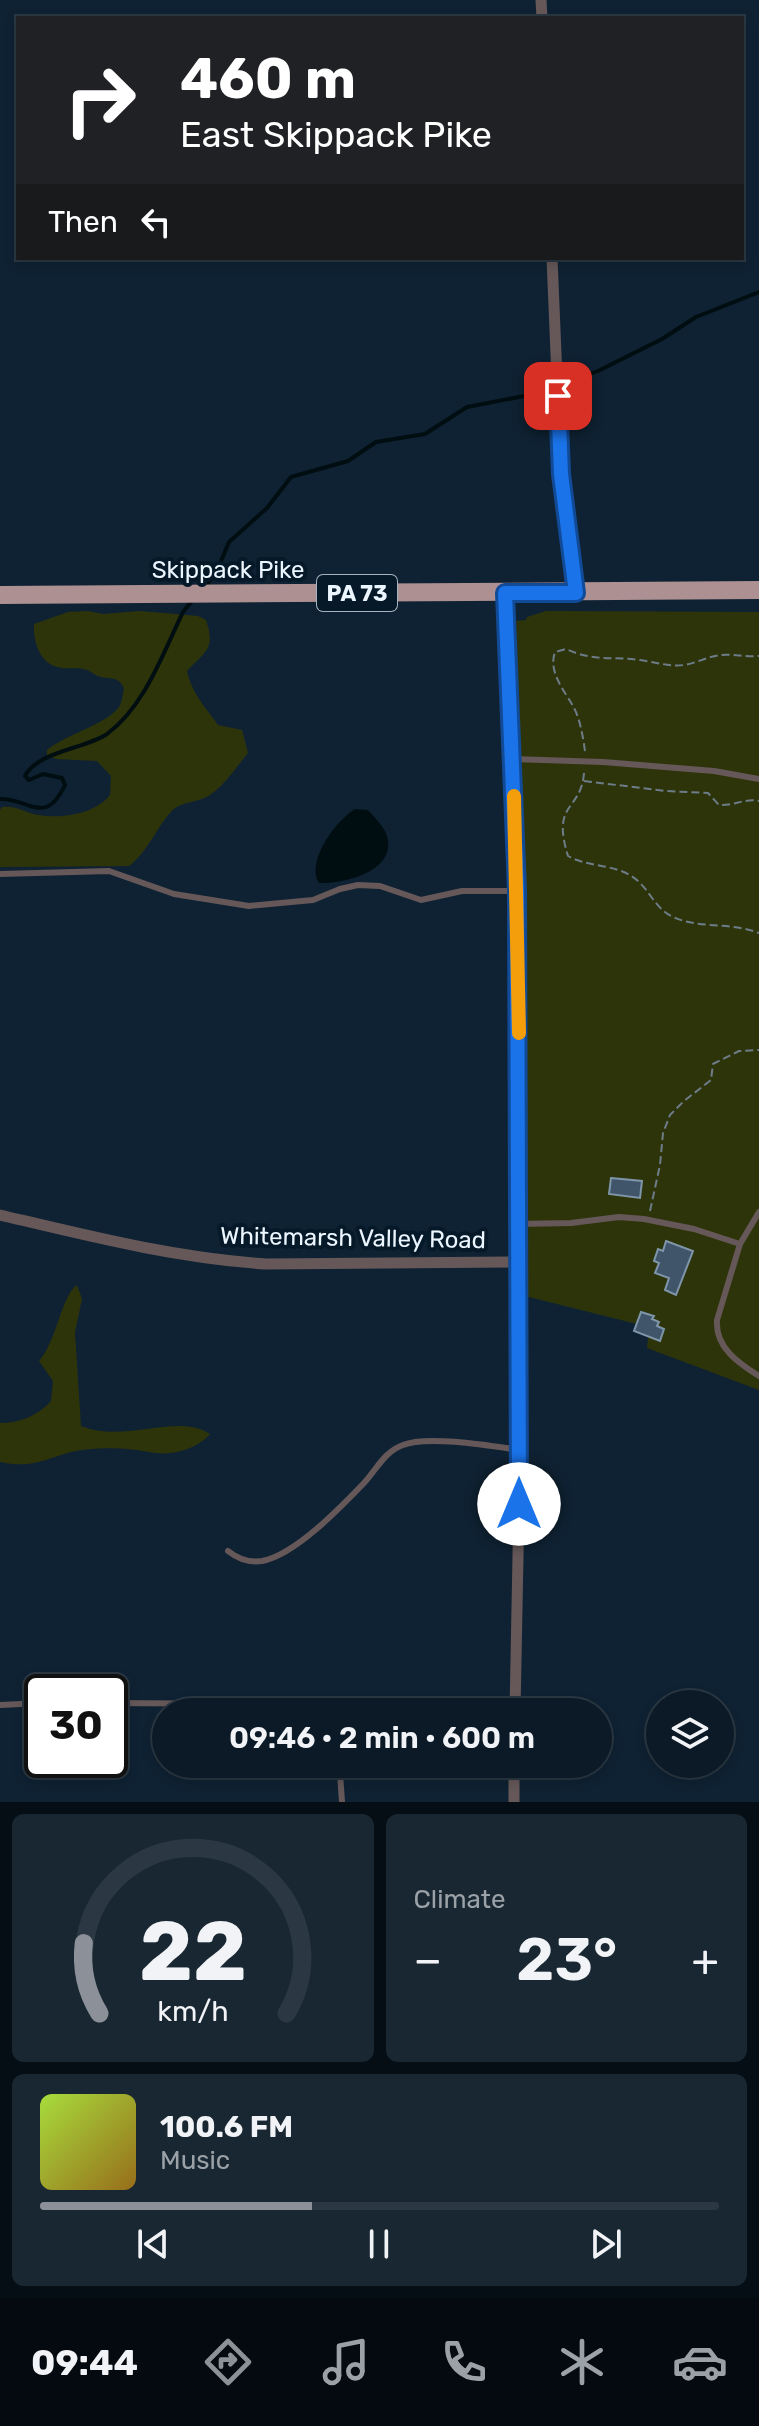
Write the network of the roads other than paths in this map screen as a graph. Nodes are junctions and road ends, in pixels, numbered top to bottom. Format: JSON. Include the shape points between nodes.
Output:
{"nodes":[{"id":1,"x":552,"y":260,"type":"edge"},
{"id":2,"x":759,"y":590,"type":"edge"},
{"id":3,"x":505,"y":593,"type":"junction"},
{"id":4,"x":576,"y":593,"type":"junction"},
{"id":5,"x":0,"y":595,"type":"edge"},
{"id":6,"x":513,"y":759,"type":"junction"},
{"id":7,"x":759,"y":779,"type":"edge"},
{"id":8,"x":0,"y":874,"type":"edge"},
{"id":9,"x":517,"y":891,"type":"junction"},
{"id":10,"x":759,"y":1212,"type":"edge"},
{"id":11,"x":0,"y":1215,"type":"edge"},
{"id":12,"x":517,"y":1224,"type":"junction"},
{"id":13,"x":740,"y":1244,"type":"junction"},
{"id":14,"x":518,"y":1262,"type":"junction"},
{"id":15,"x":759,"y":1376,"type":"edge"},
{"id":16,"x":519,"y":1450,"type":"junction"},
{"id":17,"x":228,"y":1551,"type":"dead end"},
{"id":18,"x":515,"y":1698,"type":"edge"},
{"id":19,"x":128,"y":1703,"type":"edge"},
{"id":20,"x":152,"y":1703,"type":"edge"},
{"id":21,"x":24,"y":1704,"type":"edge"},
{"id":22,"x":0,"y":1705,"type":"edge"},
{"id":23,"x":340,"y":1778,"type":"edge"},
{"id":24,"x":514,"y":1778,"type":"edge"},
{"id":25,"x":342,"y":1802,"type":"edge"},
{"id":26,"x":514,"y":1802,"type":"edge"}],
"edges":[{"from":1,"to":4,"type":"street","via":[[561,474]]},
{"from":2,"to":4,"type":"main road","number":"PA 73"},
{"from":3,"to":4,"type":"main road","number":"PA 73"},
{"from":3,"to":5,"type":"main road","name":"Skippack Pike","number":"PA 73"},
{"from":3,"to":6,"type":"street"},
{"from":6,"to":7,"type":"lane","via":[[714,771]]},
{"from":6,"to":9,"type":"street"},
{"from":8,"to":9,"type":"lane","via":[[109,871],[174,894],[249,906],[313,900],[358,885],[380,886],[421,900],[462,891]]},
{"from":9,"to":12,"type":"street"},
{"from":10,"to":13,"type":"lane"},
{"from":11,"to":14,"type":"street","name":"Whitemarsh Valley Road","via":[[226,1261]]},
{"from":12,"to":13,"type":"lane","via":[[647,1219]]},
{"from":12,"to":14,"type":"street"},
{"from":13,"to":15,"type":"lane","via":[[716,1333],[730,1354]]},
{"from":14,"to":16,"type":"street"},
{"from":16,"to":17,"type":"lane","via":[[407,1443],[382,1458],[361,1486],[289,1548],[249,1562]]},
{"from":16,"to":18,"type":"street"},
{"from":19,"to":20,"type":"lane"},
{"from":21,"to":22,"type":"lane"},
{"from":23,"to":25,"type":"lane"},
{"from":24,"to":26,"type":"street"}]}
